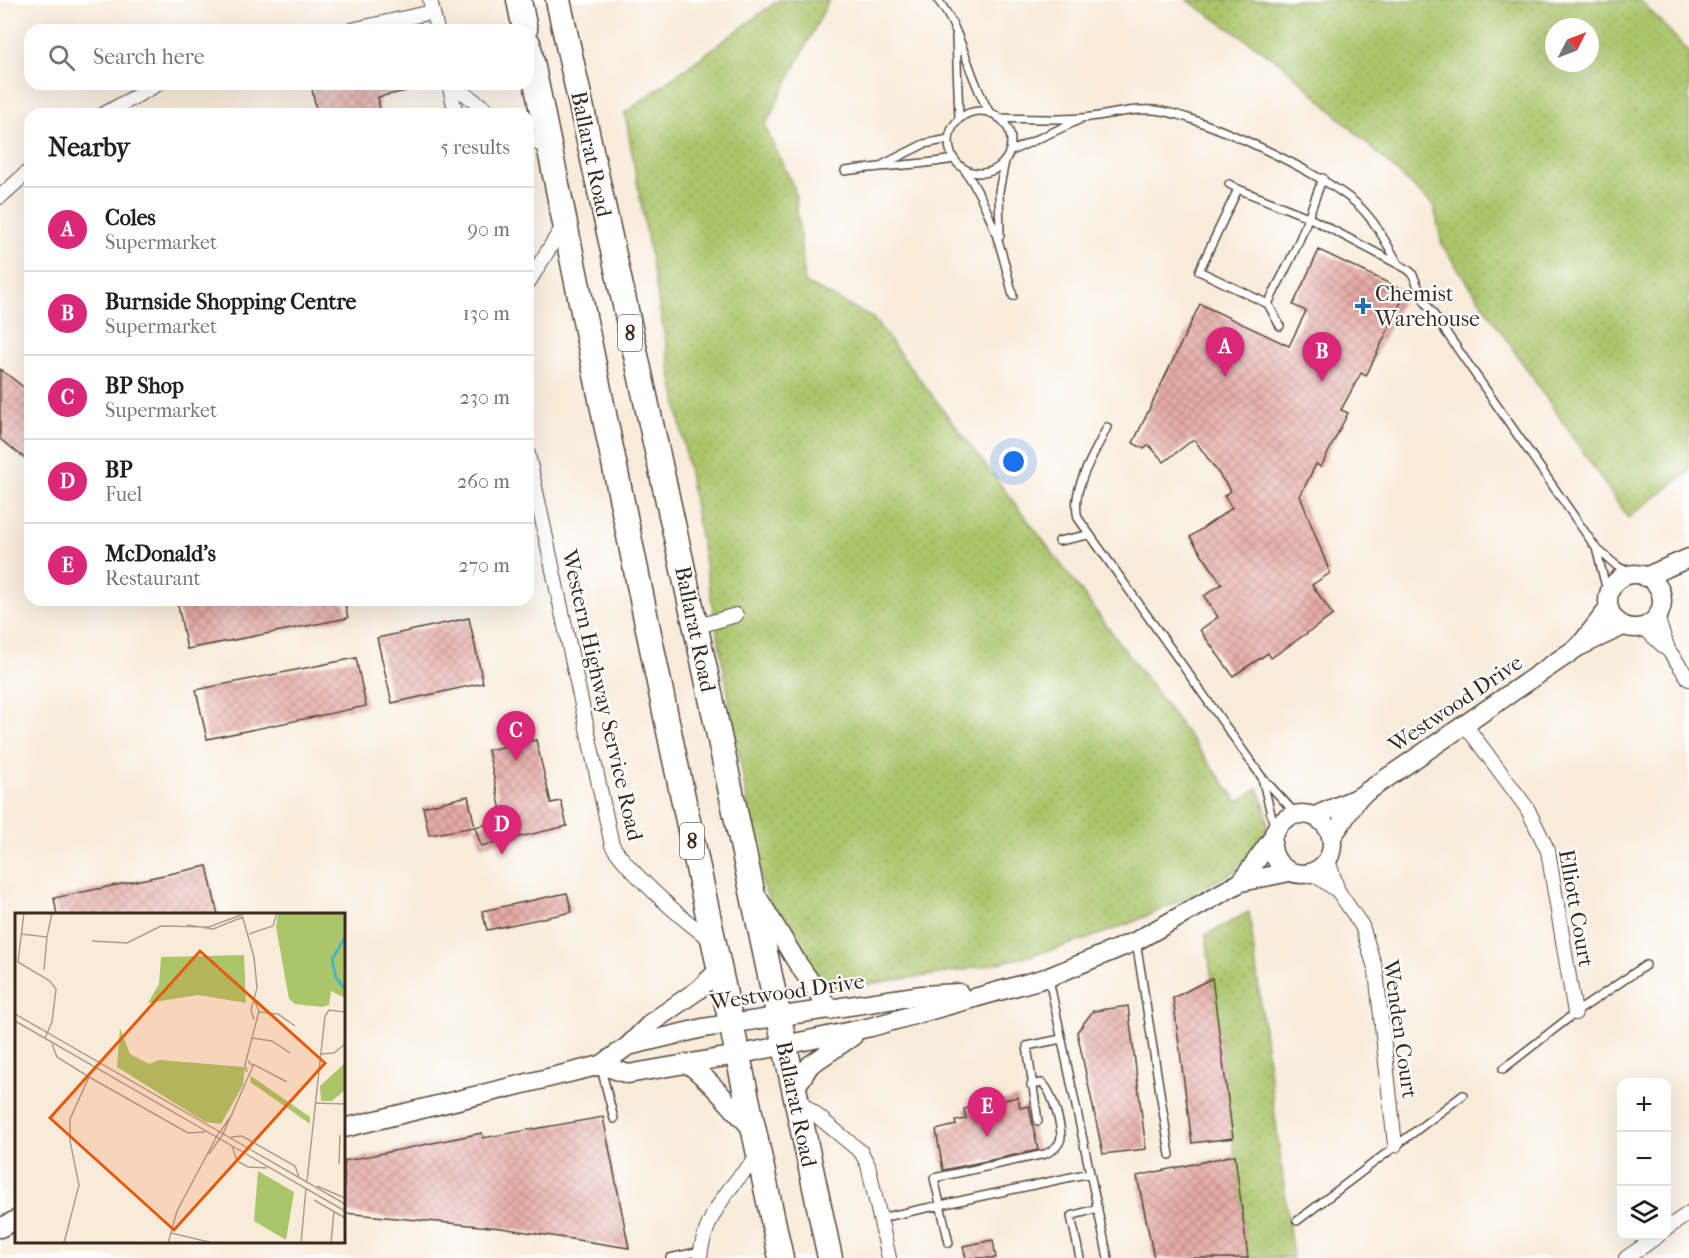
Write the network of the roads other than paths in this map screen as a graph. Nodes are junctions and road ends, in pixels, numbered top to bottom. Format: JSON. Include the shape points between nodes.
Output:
{"nodes":[{"id":1,"x":519,"y":0,"type":"edge"},
{"id":2,"x":558,"y":0,"type":"edge"},
{"id":3,"x":938,"y":0,"type":"edge"},
{"id":4,"x":431,"y":6,"type":"edge"},
{"id":5,"x":371,"y":24,"type":"edge"},
{"id":6,"x":435,"y":24,"type":"edge"},
{"id":7,"x":524,"y":24,"type":"edge"},
{"id":8,"x":956,"y":31,"type":"junction"},
{"id":9,"x":534,"y":71,"type":"edge"},
{"id":10,"x":147,"y":90,"type":"edge"},
{"id":11,"x":451,"y":90,"type":"edge"},
{"id":12,"x":459,"y":90,"type":"edge"},
{"id":13,"x":115,"y":108,"type":"edge"},
{"id":14,"x":455,"y":108,"type":"edge"},
{"id":15,"x":484,"y":108,"type":"edge"},
{"id":16,"x":990,"y":113,"type":"junction"},
{"id":17,"x":959,"y":118,"type":"junction"},
{"id":18,"x":999,"y":118,"type":"junction"},
{"id":19,"x":1084,"y":118,"type":"junction"},
{"id":20,"x":949,"y":139,"type":"junction"},
{"id":21,"x":534,"y":141,"type":"edge"},
{"id":22,"x":551,"y":151,"type":"junction"},
{"id":23,"x":1008,"y":155,"type":"junction"},
{"id":24,"x":953,"y":159,"type":"junction"},
{"id":25,"x":882,"y":165,"type":"junction"},
{"id":26,"x":964,"y":168,"type":"junction"},
{"id":27,"x":845,"y":171,"type":"dead end"},
{"id":28,"x":24,"y":175,"type":"edge"},
{"id":29,"x":1323,"y":178,"type":"junction"},
{"id":30,"x":1229,"y":184,"type":"dead end"},
{"id":31,"x":1238,"y":189,"type":"junction"},
{"id":32,"x":0,"y":197,"type":"edge"},
{"id":33,"x":1308,"y":217,"type":"junction"},
{"id":34,"x":565,"y":223,"type":"junction"},
{"id":35,"x":1000,"y":241,"type":"junction"},
{"id":36,"x":1398,"y":263,"type":"junction"},
{"id":37,"x":534,"y":273,"type":"edge"},
{"id":38,"x":1012,"y":296,"type":"dead end"},
{"id":39,"x":1268,"y":304,"type":"junction"},
{"id":40,"x":1280,"y":326,"type":"dead end"},
{"id":41,"x":1107,"y":427,"type":"dead end"},
{"id":42,"x":534,"y":482,"type":"edge"},
{"id":43,"x":1088,"y":535,"type":"junction"},
{"id":44,"x":1059,"y":541,"type":"dead end"},
{"id":45,"x":1596,"y":548,"type":"junction"},
{"id":46,"x":1686,"y":561,"type":"edge"},
{"id":47,"x":1639,"y":575,"type":"junction"},
{"id":48,"x":1661,"y":598,"type":"junction"},
{"id":49,"x":1609,"y":602,"type":"junction"},
{"id":50,"x":736,"y":615,"type":"dead end"},
{"id":51,"x":1650,"y":622,"type":"junction"},
{"id":52,"x":1623,"y":626,"type":"junction"},
{"id":53,"x":695,"y":627,"type":"junction"},
{"id":54,"x":1578,"y":648,"type":"junction"},
{"id":55,"x":1689,"y":679,"type":"edge"},
{"id":56,"x":1466,"y":726,"type":"junction"},
{"id":57,"x":1261,"y":776,"type":"junction"},
{"id":58,"x":1359,"y":797,"type":"junction"},
{"id":59,"x":1305,"y":815,"type":"junction"},
{"id":60,"x":1273,"y":835,"type":"junction"},
{"id":61,"x":1332,"y":837,"type":"junction"},
{"id":62,"x":1328,"y":860,"type":"junction"},
{"id":63,"x":1288,"y":872,"type":"junction"},
{"id":64,"x":1312,"y":873,"type":"junction"},
{"id":65,"x":1241,"y":882,"type":"junction"},
{"id":66,"x":750,"y":885,"type":"junction"},
{"id":67,"x":1338,"y":891,"type":"junction"},
{"id":68,"x":713,"y":941,"type":"junction"},
{"id":69,"x":1136,"y":941,"type":"junction"},
{"id":70,"x":1646,"y":965,"type":"dead end"},
{"id":71,"x":719,"y":970,"type":"junction"},
{"id":72,"x":1049,"y":977,"type":"junction"},
{"id":73,"x":988,"y":992,"type":"junction"},
{"id":74,"x":830,"y":1010,"type":"junction"},
{"id":75,"x":1575,"y":1013,"type":"junction"},
{"id":76,"x":777,"y":1015,"type":"junction"},
{"id":77,"x":732,"y":1024,"type":"junction"},
{"id":78,"x":870,"y":1027,"type":"junction"},
{"id":79,"x":1061,"y":1039,"type":"junction"},
{"id":80,"x":783,"y":1044,"type":"junction"},
{"id":81,"x":628,"y":1046,"type":"junction"},
{"id":82,"x":737,"y":1055,"type":"junction"},
{"id":83,"x":688,"y":1064,"type":"junction"},
{"id":84,"x":601,"y":1065,"type":"junction"},
{"id":85,"x":1503,"y":1069,"type":"dead end"},
{"id":86,"x":1031,"y":1085,"type":"junction"},
{"id":87,"x":795,"y":1094,"type":"junction"},
{"id":88,"x":1462,"y":1095,"type":"dead end"},
{"id":89,"x":614,"y":1119,"type":"dead end"},
{"id":90,"x":1038,"y":1121,"type":"dead end"},
{"id":91,"x":345,"y":1128,"type":"edge"},
{"id":92,"x":753,"y":1130,"type":"junction"},
{"id":93,"x":1395,"y":1145,"type":"junction"},
{"id":94,"x":1170,"y":1155,"type":"dead end"},
{"id":95,"x":759,"y":1157,"type":"junction"},
{"id":96,"x":1090,"y":1173,"type":"junction"},
{"id":97,"x":939,"y":1206,"type":"junction"},
{"id":98,"x":1098,"y":1208,"type":"junction"},
{"id":99,"x":1689,"y":1213,"type":"edge"},
{"id":100,"x":880,"y":1218,"type":"junction"},
{"id":101,"x":15,"y":1220,"type":"edge"},
{"id":102,"x":1297,"y":1221,"type":"dead end"},
{"id":103,"x":1671,"y":1226,"type":"edge"},
{"id":104,"x":0,"y":1228,"type":"edge"},
{"id":105,"x":1652,"y":1240,"type":"edge"},
{"id":106,"x":949,"y":1243,"type":"dead end"},
{"id":107,"x":701,"y":1255,"type":"edge"},
{"id":108,"x":670,"y":1258,"type":"edge"},
{"id":109,"x":781,"y":1258,"type":"edge"},
{"id":110,"x":830,"y":1258,"type":"edge"},
{"id":111,"x":889,"y":1258,"type":"edge"},
{"id":112,"x":1080,"y":1258,"type":"edge"},
{"id":113,"x":1108,"y":1258,"type":"edge"},
{"id":114,"x":1626,"y":1258,"type":"edge"}],
"edges":[{"from":1,"to":7,"type":"highway"},
{"from":2,"to":53,"type":"highway","name":"Ballarat Road","number":"8"},
{"from":3,"to":8,"type":"lane"},
{"from":4,"to":5,"type":"street"},
{"from":4,"to":6,"type":"street"},
{"from":8,"to":16,"type":"lane"},
{"from":8,"to":17,"type":"lane"},
{"from":9,"to":22,"type":"highway","name":"Ballarat Road","number":"8"},
{"from":10,"to":13,"type":"street"},
{"from":11,"to":14,"type":"street"},
{"from":12,"to":15,"type":"street"},
{"from":16,"to":17,"type":"lane","via":[[974,111]]},
{"from":16,"to":18,"type":"lane"},
{"from":17,"to":20,"type":"lane"},
{"from":18,"to":19,"type":"lane"},
{"from":18,"to":23,"type":"lane","via":[[1010,134]]},
{"from":19,"to":23,"type":"lane"},
{"from":19,"to":29,"type":"lane","via":[[1120,111],[1155,110],[1178,115]]},
{"from":20,"to":24,"type":"lane"},
{"from":20,"to":25,"type":"lane","via":[[924,144]]},
{"from":21,"to":22,"type":"street"},
{"from":22,"to":34,"type":"highway","name":"Ballarat Road","number":"8"},
{"from":23,"to":26,"type":"lane","via":[[989,172]]},
{"from":23,"to":35,"type":"lane","via":[[999,191]]},
{"from":24,"to":25,"type":"lane"},
{"from":24,"to":26,"type":"lane"},
{"from":25,"to":27,"type":"lane"},
{"from":26,"to":35,"type":"lane","via":[[982,197]]},
{"from":28,"to":32,"type":"street"},
{"from":29,"to":33,"type":"lane"},
{"from":29,"to":36,"type":"lane","via":[[1372,220]]},
{"from":30,"to":31,"type":"lane"},
{"from":31,"to":33,"type":"lane"},
{"from":31,"to":39,"type":"lane","via":[[1199,271]]},
{"from":33,"to":36,"type":"lane"},
{"from":33,"to":39,"type":"lane"},
{"from":34,"to":37,"type":"street"},
{"from":34,"to":68,"type":"highway","name":"Ballarat Road","number":"8"},
{"from":35,"to":38,"type":"lane"},
{"from":36,"to":45,"type":"lane","via":[[1412,273],[1425,302]]},
{"from":39,"to":40,"type":"lane"},
{"from":41,"to":43,"type":"lane","via":[[1076,498],[1078,518]]},
{"from":42,"to":68,"type":"street","name":"Western Highway Service Road","via":[[612,845],[630,867]]},
{"from":43,"to":44,"type":"lane"},
{"from":43,"to":57,"type":"lane"},
{"from":45,"to":47,"type":"lane","via":[[1617,566]]},
{"from":45,"to":49,"type":"lane"},
{"from":46,"to":47,"type":"street"},
{"from":46,"to":48,"type":"street"},
{"from":47,"to":48,"type":"street","via":[[1659,589]]},
{"from":47,"to":49,"type":"street","via":[[1619,579]]},
{"from":48,"to":51,"type":"street"},
{"from":49,"to":52,"type":"street","via":[[1615,620]]},
{"from":49,"to":54,"type":"street","name":"Westwood Drive"},
{"from":50,"to":53,"type":"street"},
{"from":51,"to":52,"type":"street"},
{"from":51,"to":55,"type":"street"},
{"from":52,"to":54,"type":"street","name":"Westwood Drive"},
{"from":53,"to":66,"type":"highway","name":"Ballarat Road","number":"8"},
{"from":54,"to":56,"type":"street","name":"Westwood Drive"},
{"from":56,"to":58,"type":"street","name":"Westwood Drive"},
{"from":56,"to":75,"type":"street","name":"Elliott Court","via":[[1527,808],[1548,851]]},
{"from":57,"to":59,"type":"lane"},
{"from":57,"to":60,"type":"lane"},
{"from":58,"to":59,"type":"street","name":"Westwood Drive"},
{"from":58,"to":61,"type":"street","name":"Westwood Drive"},
{"from":59,"to":60,"type":"street","via":[[1281,821]]},
{"from":59,"to":61,"type":"street","via":[[1323,823]]},
{"from":60,"to":63,"type":"street","via":[[1274,857]]},
{"from":60,"to":65,"type":"street","name":"Westwood Drive"},
{"from":61,"to":62,"type":"street"},
{"from":62,"to":64,"type":"street"},
{"from":62,"to":67,"type":"street","name":"Wenden Court"},
{"from":63,"to":64,"type":"street"},
{"from":63,"to":65,"type":"street","name":"Westwood Drive"},
{"from":64,"to":67,"type":"street","name":"Wenden Court"},
{"from":65,"to":69,"type":"street","name":"Westwood Drive"},
{"from":66,"to":74,"type":"street"},
{"from":66,"to":76,"type":"highway","name":"Ballarat Road","number":"8"},
{"from":67,"to":93,"type":"street","name":"Wenden Court","via":[[1362,926],[1376,971]]},
{"from":68,"to":71,"type":"highway","name":"Ballarat Road","number":"8"},
{"from":69,"to":72,"type":"street","name":"Westwood Drive"},
{"from":69,"to":94,"type":"lane"},
{"from":70,"to":75,"type":"lane","name":"Elliott Court"},
{"from":71,"to":77,"type":"highway","name":"Ballarat Road","number":"8"},
{"from":71,"to":81,"type":"street","via":[[652,1022]]},
{"from":72,"to":73,"type":"street","name":"Westwood Drive"},
{"from":72,"to":79,"type":"lane"},
{"from":73,"to":74,"type":"street","name":"Westwood Drive","via":[[921,995]]},
{"from":73,"to":78,"type":"street","name":"Westwood Drive"},
{"from":74,"to":76,"type":"street","name":"Westwood Drive"},
{"from":75,"to":85,"type":"lane","name":"Elliott Court"},
{"from":76,"to":77,"type":"street","name":"Westwood Drive"},
{"from":76,"to":80,"type":"highway","name":"Ballarat Road","number":"8"},
{"from":77,"to":81,"type":"street","name":"Westwood Drive"},
{"from":77,"to":82,"type":"highway","name":"Ballarat Road","number":"8"},
{"from":78,"to":80,"type":"street","name":"Westwood Drive"},
{"from":78,"to":87,"type":"street","via":[[810,1065]]},
{"from":79,"to":86,"type":"lane","via":[[1027,1046]]},
{"from":79,"to":96,"type":"lane"},
{"from":80,"to":82,"type":"street","name":"Westwood Drive"},
{"from":80,"to":87,"type":"highway","name":"Ballarat Road","number":"8"},
{"from":81,"to":84,"type":"street","name":"Westwood Drive"},
{"from":82,"to":83,"type":"street","name":"Westwood Drive"},
{"from":82,"to":92,"type":"highway","name":"Ballarat Road","number":"8"},
{"from":83,"to":84,"type":"street","name":"Westwood Drive","via":[[628,1074]]},
{"from":83,"to":92,"type":"street"},
{"from":84,"to":89,"type":"lane"},
{"from":84,"to":91,"type":"street","name":"Westwood Drive"},
{"from":86,"to":90,"type":"lane"},
{"from":86,"to":97,"type":"lane","via":[[1042,1083],[1051,1093],[1061,1137],[1052,1151],[934,1178]]},
{"from":87,"to":100,"type":"street","via":[[861,1152],[868,1165]]},
{"from":87,"to":110,"type":"highway","name":"Ballarat Road","number":"8"},
{"from":88,"to":93,"type":"lane","name":"Wenden Court"},
{"from":92,"to":95,"type":"highway","name":"Ballarat Road","number":"8"},
{"from":93,"to":102,"type":"lane","name":"Wenden Court"},
{"from":95,"to":107,"type":"street","via":[[730,1189],[709,1227]]},
{"from":95,"to":109,"type":"highway","name":"Ballarat Road","number":"8"},
{"from":96,"to":97,"type":"lane"},
{"from":96,"to":98,"type":"lane"},
{"from":97,"to":100,"type":"lane"},
{"from":97,"to":106,"type":"lane"},
{"from":98,"to":112,"type":"lane","via":[[1071,1216]]},
{"from":98,"to":113,"type":"lane"},
{"from":99,"to":103,"type":"street"},
{"from":100,"to":111,"type":"street"},
{"from":101,"to":104,"type":"street"},
{"from":105,"to":114,"type":"street"},
{"from":107,"to":108,"type":"lane"}]}
